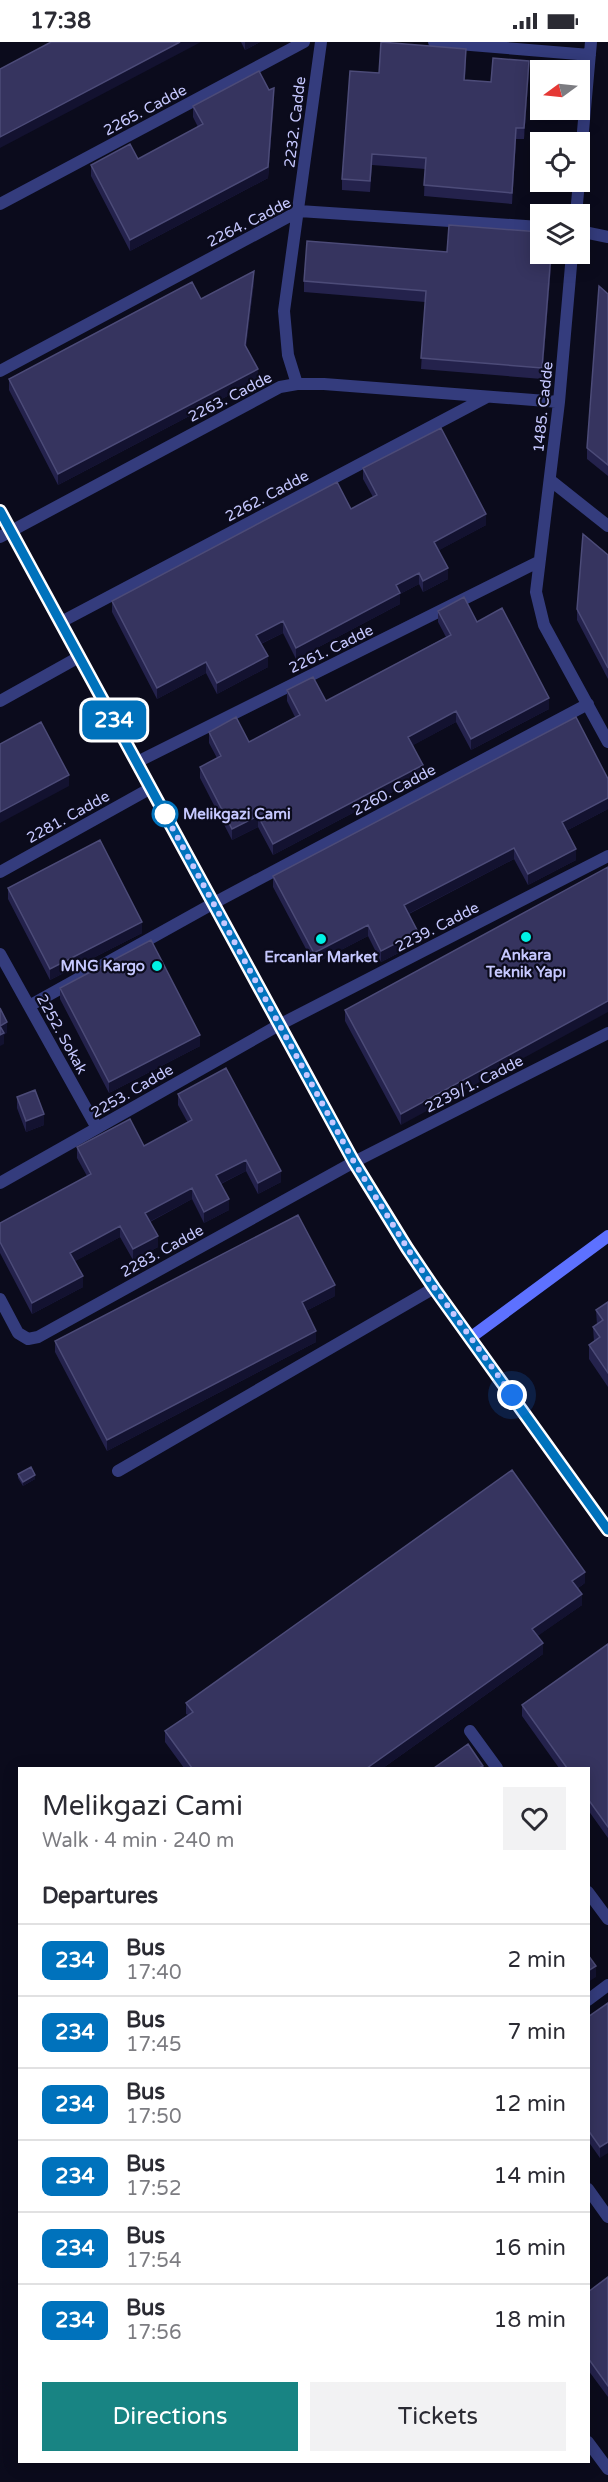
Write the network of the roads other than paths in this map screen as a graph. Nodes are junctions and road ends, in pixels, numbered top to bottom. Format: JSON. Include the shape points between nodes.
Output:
{"nodes":[{"id":1,"x":304,"y":42,"type":"edge"},
{"id":2,"x":321,"y":42,"type":"edge"},
{"id":3,"x":434,"y":42,"type":"edge"},
{"id":4,"x":591,"y":42,"type":"edge"},
{"id":5,"x":590,"y":56,"type":"junction"},
{"id":6,"x":583,"y":132,"type":"edge"},
{"id":7,"x":0,"y":204,"type":"edge"},
{"id":8,"x":299,"y":211,"type":"junction"},
{"id":9,"x":530,"y":226,"type":"edge"},
{"id":10,"x":590,"y":233,"type":"edge"},
{"id":11,"x":608,"y":237,"type":"edge"},
{"id":12,"x":571,"y":264,"type":"edge"},
{"id":13,"x":0,"y":371,"type":"edge"},
{"id":14,"x":297,"y":384,"type":"junction"},
{"id":15,"x":488,"y":397,"type":"junction"},
{"id":16,"x":559,"y":402,"type":"junction"},
{"id":17,"x":550,"y":480,"type":"junction"},
{"id":18,"x":0,"y":511,"type":"edge"},
{"id":19,"x":608,"y":526,"type":"edge"},
{"id":20,"x":5,"y":534,"type":"edge"},
{"id":21,"x":538,"y":562,"type":"junction"},
{"id":22,"x":61,"y":622,"type":"junction"},
{"id":23,"x":79,"y":657,"type":"junction"},
{"id":24,"x":0,"y":701,"type":"edge"},
{"id":25,"x":588,"y":704,"type":"junction"},
{"id":26,"x":608,"y":742,"type":"edge"},
{"id":27,"x":137,"y":762,"type":"junction"},
{"id":28,"x":151,"y":788,"type":"junction"},
{"id":29,"x":608,"y":856,"type":"edge"},
{"id":30,"x":0,"y":872,"type":"edge"},
{"id":31,"x":214,"y":903,"type":"junction"},
{"id":32,"x":0,"y":954,"type":"edge"},
{"id":33,"x":29,"y":1006,"type":"junction"},
{"id":34,"x":279,"y":1025,"type":"junction"},
{"id":35,"x":608,"y":1033,"type":"edge"},
{"id":36,"x":97,"y":1128,"type":"junction"},
{"id":37,"x":354,"y":1162,"type":"junction"},
{"id":38,"x":0,"y":1183,"type":"edge"},
{"id":39,"x":608,"y":1236,"type":"edge"},
{"id":40,"x":434,"y":1288,"type":"junction"},
{"id":41,"x":0,"y":1299,"type":"edge"},
{"id":42,"x":471,"y":1338,"type":"junction"},
{"id":43,"x":118,"y":1472,"type":"dead end"},
{"id":44,"x":608,"y":1530,"type":"edge"},
{"id":45,"x":470,"y":1731,"type":"dead end"},
{"id":46,"x":496,"y":1767,"type":"edge"},
{"id":47,"x":590,"y":1895,"type":"edge"},
{"id":48,"x":608,"y":1919,"type":"edge"},
{"id":49,"x":608,"y":1986,"type":"edge"},
{"id":50,"x":590,"y":1999,"type":"edge"},
{"id":51,"x":590,"y":2192,"type":"edge"},
{"id":52,"x":608,"y":2217,"type":"edge"},
{"id":53,"x":590,"y":2445,"type":"edge"},
{"id":54,"x":608,"y":2469,"type":"edge"}],
"edges":[{"from":1,"to":7,"type":"street","name":"2265. Cadde"},
{"from":2,"to":8,"type":"street","name":"2232. Cadde"},
{"from":3,"to":5,"type":"street"},
{"from":4,"to":5,"type":"street"},
{"from":5,"to":6,"type":"street"},
{"from":8,"to":9,"type":"street","name":"2264. Cadde"},
{"from":8,"to":13,"type":"street","name":"2264. Cadde"},
{"from":8,"to":14,"type":"street","name":"2232. Cadde","via":[[284,311],[288,354]]},
{"from":10,"to":11,"type":"street"},
{"from":12,"to":16,"type":"street","name":"1485. Cadde"},
{"from":14,"to":15,"type":"street","name":"2263. Cadde"},
{"from":14,"to":20,"type":"street","name":"2263. Cadde","via":[[258,397]]},
{"from":15,"to":16,"type":"street","name":"2263. Cadde"},
{"from":15,"to":22,"type":"street","name":"2262. Cadde"},
{"from":16,"to":17,"type":"street","name":"1485. Cadde"},
{"from":17,"to":19,"type":"street"},
{"from":17,"to":21,"type":"street","name":"1485. Cadde"},
{"from":18,"to":20,"type":"street"},
{"from":20,"to":22,"type":"street"},
{"from":21,"to":25,"type":"street","name":"1485. Cadde","via":[[536,592],[544,625]]},
{"from":21,"to":27,"type":"street","name":"2261. Cadde"},
{"from":22,"to":23,"type":"street"},
{"from":23,"to":24,"type":"street"},
{"from":23,"to":27,"type":"street"},
{"from":25,"to":26,"type":"street","name":"1485. Cadde"},
{"from":25,"to":31,"type":"street","name":"2260. Cadde"},
{"from":27,"to":28,"type":"street"},
{"from":28,"to":30,"type":"street","name":"2281. Cadde"},
{"from":28,"to":31,"type":"street"},
{"from":29,"to":34,"type":"street","name":"2239. Cadde"},
{"from":31,"to":33,"type":"street","name":"2260. Cadde"},
{"from":31,"to":34,"type":"street"},
{"from":32,"to":33,"type":"street","name":"2252. Sokak"},
{"from":33,"to":36,"type":"street","name":"2252. Sokak"},
{"from":34,"to":36,"type":"street","name":"2253. Cadde"},
{"from":34,"to":37,"type":"street"},
{"from":35,"to":37,"type":"street","name":"2239/1. Cadde"},
{"from":36,"to":38,"type":"street","name":"2253. Cadde"},
{"from":37,"to":40,"type":"street"},
{"from":37,"to":41,"type":"street","name":"2283. Cadde","via":[[38,1337],[28,1339],[18,1333]]},
{"from":39,"to":42,"type":"street"},
{"from":40,"to":42,"type":"street"},
{"from":40,"to":43,"type":"street"},
{"from":42,"to":44,"type":"street"},
{"from":45,"to":46,"type":"street"},
{"from":47,"to":48,"type":"street"},
{"from":49,"to":50,"type":"street"},
{"from":51,"to":52,"type":"street"},
{"from":53,"to":54,"type":"street"}]}
